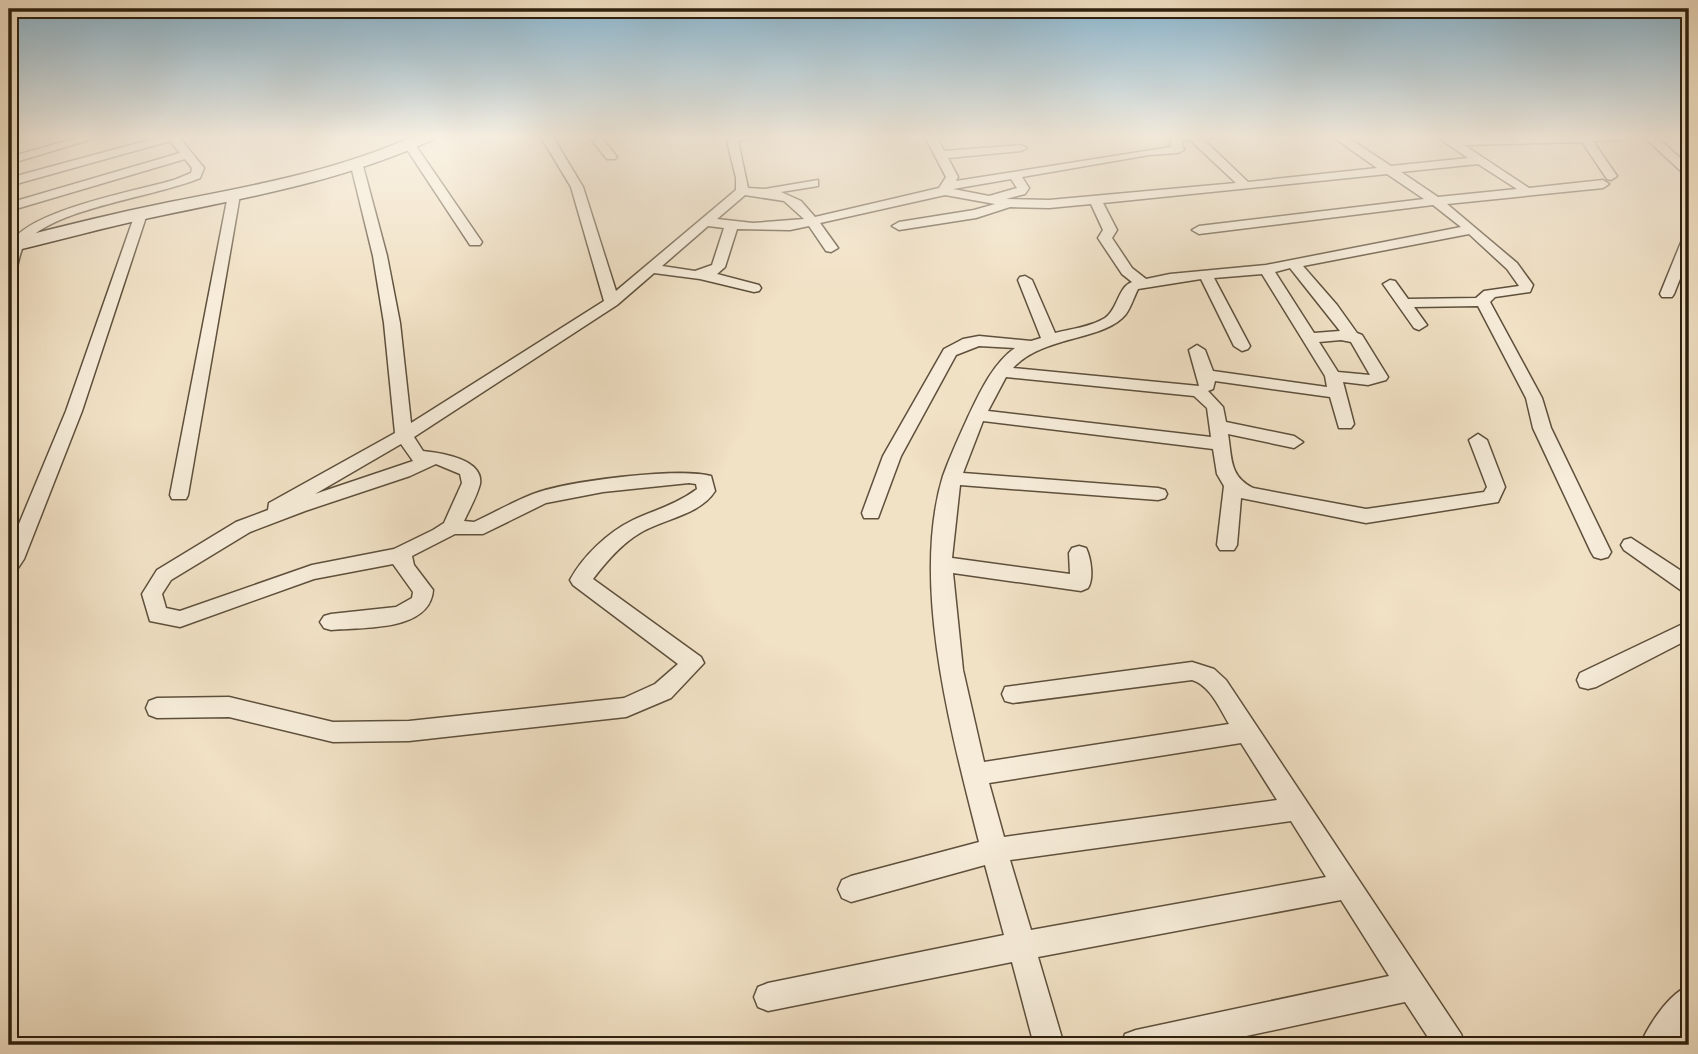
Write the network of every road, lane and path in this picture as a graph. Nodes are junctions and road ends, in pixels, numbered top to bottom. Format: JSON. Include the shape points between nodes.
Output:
{"nodes":[{"id":1,"x":80,"y":186,"type":"edge"},
{"id":2,"x":164,"y":186,"type":"edge"},
{"id":3,"x":271,"y":186,"type":"edge"},
{"id":4,"x":361,"y":186,"type":"edge"},
{"id":5,"x":444,"y":186,"type":"edge"},
{"id":6,"x":577,"y":186,"type":"edge"},
{"id":7,"x":742,"y":186,"type":"edge"},
{"id":8,"x":795,"y":186,"type":"edge"},
{"id":9,"x":955,"y":186,"type":"edge"},
{"id":10,"x":1022,"y":186,"type":"edge"},
{"id":11,"x":1244,"y":186,"type":"edge"},
{"id":12,"x":1414,"y":186,"type":"edge"},
{"id":13,"x":1518,"y":186,"type":"edge"},
{"id":14,"x":1565,"y":186,"type":"edge"},
{"id":15,"x":946,"y":188,"type":"junction"},
{"id":16,"x":742,"y":191,"type":"junction"},
{"id":17,"x":760,"y":192,"type":"junction"},
{"id":18,"x":1526,"y":192,"type":"junction"},
{"id":19,"x":234,"y":195,"type":"junction"},
{"id":20,"x":986,"y":199,"type":"junction"},
{"id":21,"x":1096,"y":201,"type":"junction"},
{"id":22,"x":1436,"y":201,"type":"junction"},
{"id":23,"x":1009,"y":204,"type":"junction"},
{"id":24,"x":9,"y":207,"type":"edge"},
{"id":25,"x":141,"y":214,"type":"junction"},
{"id":26,"x":704,"y":222,"type":"junction"},
{"id":27,"x":812,"y":223,"type":"junction"},
{"id":28,"x":732,"y":225,"type":"junction"},
{"id":29,"x":899,"y":226,"type":"dead end"},
{"id":30,"x":1472,"y":229,"type":"junction"},
{"id":31,"x":1199,"y":230,"type":"dead end"},
{"id":32,"x":1689,"y":240,"type":"edge"},
{"id":33,"x":475,"y":242,"type":"dead end"},
{"id":34,"x":13,"y":245,"type":"edge"},
{"id":35,"x":831,"y":248,"type":"dead end"},
{"id":36,"x":1293,"y":263,"type":"junction"},
{"id":37,"x":650,"y":268,"type":"junction"},
{"id":38,"x":1266,"y":269,"type":"junction"},
{"id":39,"x":9,"y":271,"type":"edge"},
{"id":40,"x":1205,"y":274,"type":"junction"},
{"id":41,"x":703,"y":275,"type":"junction"},
{"id":42,"x":1025,"y":280,"type":"dead end"},
{"id":43,"x":1142,"y":283,"type":"junction"},
{"id":44,"x":1390,"y":284,"type":"dead end"},
{"id":45,"x":754,"y":288,"type":"dead end"},
{"id":46,"x":1667,"y":294,"type":"dead end"},
{"id":47,"x":612,"y":302,"type":"junction"},
{"id":48,"x":1483,"y":302,"type":"junction"},
{"id":49,"x":1406,"y":303,"type":"junction"},
{"id":50,"x":1419,"y":325,"type":"dead end"},
{"id":51,"x":1351,"y":336,"type":"junction"},
{"id":52,"x":1308,"y":338,"type":"junction"},
{"id":53,"x":1042,"y":344,"type":"junction"},
{"id":54,"x":1242,"y":346,"type":"dead end"},
{"id":55,"x":1197,"y":350,"type":"dead end"},
{"id":56,"x":1004,"y":372,"type":"junction"},
{"id":57,"x":1206,"y":375,"type":"junction"},
{"id":58,"x":1335,"y":384,"type":"junction"},
{"id":59,"x":1208,"y":397,"type":"junction"},
{"id":60,"x":978,"y":415,"type":"junction"},
{"id":61,"x":1345,"y":425,"type":"dead end"},
{"id":62,"x":404,"y":435,"type":"junction"},
{"id":63,"x":1219,"y":435,"type":"junction"},
{"id":64,"x":1478,"y":440,"type":"dead end"},
{"id":65,"x":1294,"y":442,"type":"dead end"},
{"id":66,"x":435,"y":457,"type":"junction"},
{"id":67,"x":952,"y":478,"type":"junction"},
{"id":68,"x":1234,"y":486,"type":"junction"},
{"id":69,"x":1158,"y":494,"type":"dead end"},
{"id":70,"x":179,"y":495,"type":"dead end"},
{"id":71,"x":276,"y":508,"type":"dead end"},
{"id":72,"x":871,"y":513,"type":"dead end"},
{"id":73,"x":452,"y":527,"type":"junction"},
{"id":74,"x":1227,"y":545,"type":"dead end"},
{"id":75,"x":1631,"y":545,"type":"dead end"},
{"id":76,"x":1601,"y":552,"type":"dead end"},
{"id":77,"x":1079,"y":553,"type":"dead end"},
{"id":78,"x":401,"y":555,"type":"junction"},
{"id":79,"x":942,"y":564,"type":"junction"},
{"id":80,"x":9,"y":566,"type":"edge"},
{"id":81,"x":1689,"y":586,"type":"edge"},
{"id":82,"x":331,"y":622,"type":"dead end"},
{"id":83,"x":1689,"y":629,"type":"edge"},
{"id":84,"x":1588,"y":680,"type":"dead end"},
{"id":85,"x":1013,"y":694,"type":"dead end"},
{"id":86,"x":157,"y":708,"type":"dead end"},
{"id":87,"x":1245,"y":732,"type":"junction"},
{"id":88,"x":975,"y":774,"type":"junction"},
{"id":89,"x":1296,"y":809,"type":"junction"},
{"id":90,"x":995,"y":850,"type":"junction"},
{"id":91,"x":1346,"y":886,"type":"junction"},
{"id":92,"x":851,"y":889,"type":"dead end"},
{"id":93,"x":1021,"y":946,"type":"junction"},
{"id":94,"x":1411,"y":986,"type":"junction"},
{"id":95,"x":768,"y":998,"type":"dead end"},
{"id":96,"x":1689,"y":1000,"type":"edge"},
{"id":97,"x":1049,"y":1045,"type":"edge"},
{"id":98,"x":1136,"y":1045,"type":"edge"},
{"id":99,"x":1450,"y":1045,"type":"edge"},
{"id":100,"x":1655,"y":1045,"type":"edge"}],
"edges":[{"from":1,"to":24,"type":"street"},
{"from":2,"to":34,"type":"street","via":[[55,220]]},
{"from":3,"to":19,"type":"street"},
{"from":4,"to":62,"type":"street","via":[[390,310]]},
{"from":5,"to":33,"type":"street"},
{"from":6,"to":47,"type":"street"},
{"from":7,"to":16,"type":"street"},
{"from":8,"to":17,"type":"street"},
{"from":9,"to":15,"type":"street"},
{"from":10,"to":20,"type":"street","via":[[1021,191]]},
{"from":11,"to":21,"type":"street"},
{"from":12,"to":22,"type":"street"},
{"from":13,"to":18,"type":"street"},
{"from":14,"to":18,"type":"street"},
{"from":15,"to":20,"type":"street"},
{"from":15,"to":27,"type":"street","via":[[911,202]]},
{"from":16,"to":17,"type":"street"},
{"from":16,"to":26,"type":"street"},
{"from":17,"to":27,"type":"street","via":[[790,198],[802,206]]},
{"from":18,"to":22,"type":"street"},
{"from":19,"to":25,"type":"street"},
{"from":19,"to":70,"type":"street"},
{"from":20,"to":23,"type":"street"},
{"from":21,"to":23,"type":"street"},
{"from":21,"to":43,"type":"street","via":[[1110,230],[1105,238],[1127,271]]},
{"from":22,"to":30,"type":"street"},
{"from":22,"to":31,"type":"street"},
{"from":23,"to":29,"type":"street"},
{"from":25,"to":34,"type":"street"},
{"from":25,"to":80,"type":"street","via":[[74,411]]},
{"from":26,"to":28,"type":"street"},
{"from":26,"to":37,"type":"street"},
{"from":27,"to":28,"type":"street","via":[[771,228]]},
{"from":27,"to":35,"type":"street"},
{"from":28,"to":41,"type":"street","via":[[718,267]]},
{"from":30,"to":36,"type":"street"},
{"from":30,"to":48,"type":"street","via":[[1526,285],[1525,289],[1490,293]]},
{"from":32,"to":46,"type":"street"},
{"from":34,"to":39,"type":"street"},
{"from":36,"to":38,"type":"street"},
{"from":36,"to":51,"type":"street"},
{"from":37,"to":41,"type":"street"},
{"from":37,"to":47,"type":"street"},
{"from":38,"to":40,"type":"street"},
{"from":38,"to":52,"type":"street"},
{"from":40,"to":43,"type":"street"},
{"from":40,"to":54,"type":"street"},
{"from":41,"to":45,"type":"street"},
{"from":42,"to":53,"type":"street"},
{"from":43,"to":53,"type":"street","via":[[1132,286],[1109,322]]},
{"from":44,"to":49,"type":"street"},
{"from":47,"to":62,"type":"street"},
{"from":48,"to":49,"type":"street"},
{"from":48,"to":76,"type":"street","via":[[1534,398],[1542,428]]},
{"from":49,"to":50,"type":"street"},
{"from":51,"to":52,"type":"street"},
{"from":51,"to":58,"type":"street","via":[[1357,338],[1380,377]]},
{"from":52,"to":58,"type":"street"},
{"from":53,"to":56,"type":"street","via":[[1018,354]]},
{"from":53,"to":72,"type":"street","via":[[972,340],[950,352],[892,456]]},
{"from":55,"to":57,"type":"street"},
{"from":56,"to":59,"type":"street","via":[[1199,391]]},
{"from":56,"to":60,"type":"street"},
{"from":57,"to":58,"type":"street"},
{"from":57,"to":59,"type":"street"},
{"from":58,"to":61,"type":"street"},
{"from":59,"to":63,"type":"street","via":[[1215,407]]},
{"from":60,"to":63,"type":"street"},
{"from":60,"to":67,"type":"street"},
{"from":62,"to":66,"type":"street","via":[[417,456]]},
{"from":62,"to":71,"type":"street"},
{"from":63,"to":65,"type":"street"},
{"from":63,"to":68,"type":"street","via":[[1226,474]]},
{"from":64,"to":68,"type":"street","via":[[1496,487],[1491,497],[1477,501],[1366,516],[1249,494]]},
{"from":66,"to":73,"type":"street","via":[[468,471],[471,484]]},
{"from":66,"to":78,"type":"street","via":[[243,527],[164,575],[152,594],[157,615],[180,619],[312,572]]},
{"from":67,"to":69,"type":"street"},
{"from":67,"to":79,"type":"street","via":[[943,513]]},
{"from":68,"to":74,"type":"street"},
{"from":73,"to":78,"type":"street"},
{"from":73,"to":86,"type":"street","via":[[476,529],[541,498],[566,493],[635,481],[705,480],[706,491],[687,507],[635,527],[601,554],[580,580],[693,663],[663,691],[626,706],[409,731],[333,732],[229,707]]},
{"from":75,"to":81,"type":"street"},
{"from":77,"to":79,"type":"street","via":[[1081,583]]},
{"from":78,"to":82,"type":"street","via":[[401,562],[423,590],[422,602],[400,615]]},
{"from":79,"to":88,"type":"street","via":[[945,621]]},
{"from":83,"to":84,"type":"street"},
{"from":85,"to":87,"type":"street","via":[[1192,671],[1206,675],[1218,687]]},
{"from":87,"to":88,"type":"street"},
{"from":87,"to":89,"type":"street"},
{"from":88,"to":90,"type":"street"},
{"from":89,"to":90,"type":"street"},
{"from":89,"to":91,"type":"street"},
{"from":90,"to":92,"type":"street"},
{"from":90,"to":93,"type":"street"},
{"from":91,"to":93,"type":"street"},
{"from":91,"to":94,"type":"street"},
{"from":93,"to":95,"type":"street"},
{"from":93,"to":97,"type":"street"},
{"from":94,"to":98,"type":"street"},
{"from":94,"to":99,"type":"street"},
{"from":96,"to":100,"type":"street"}]}
